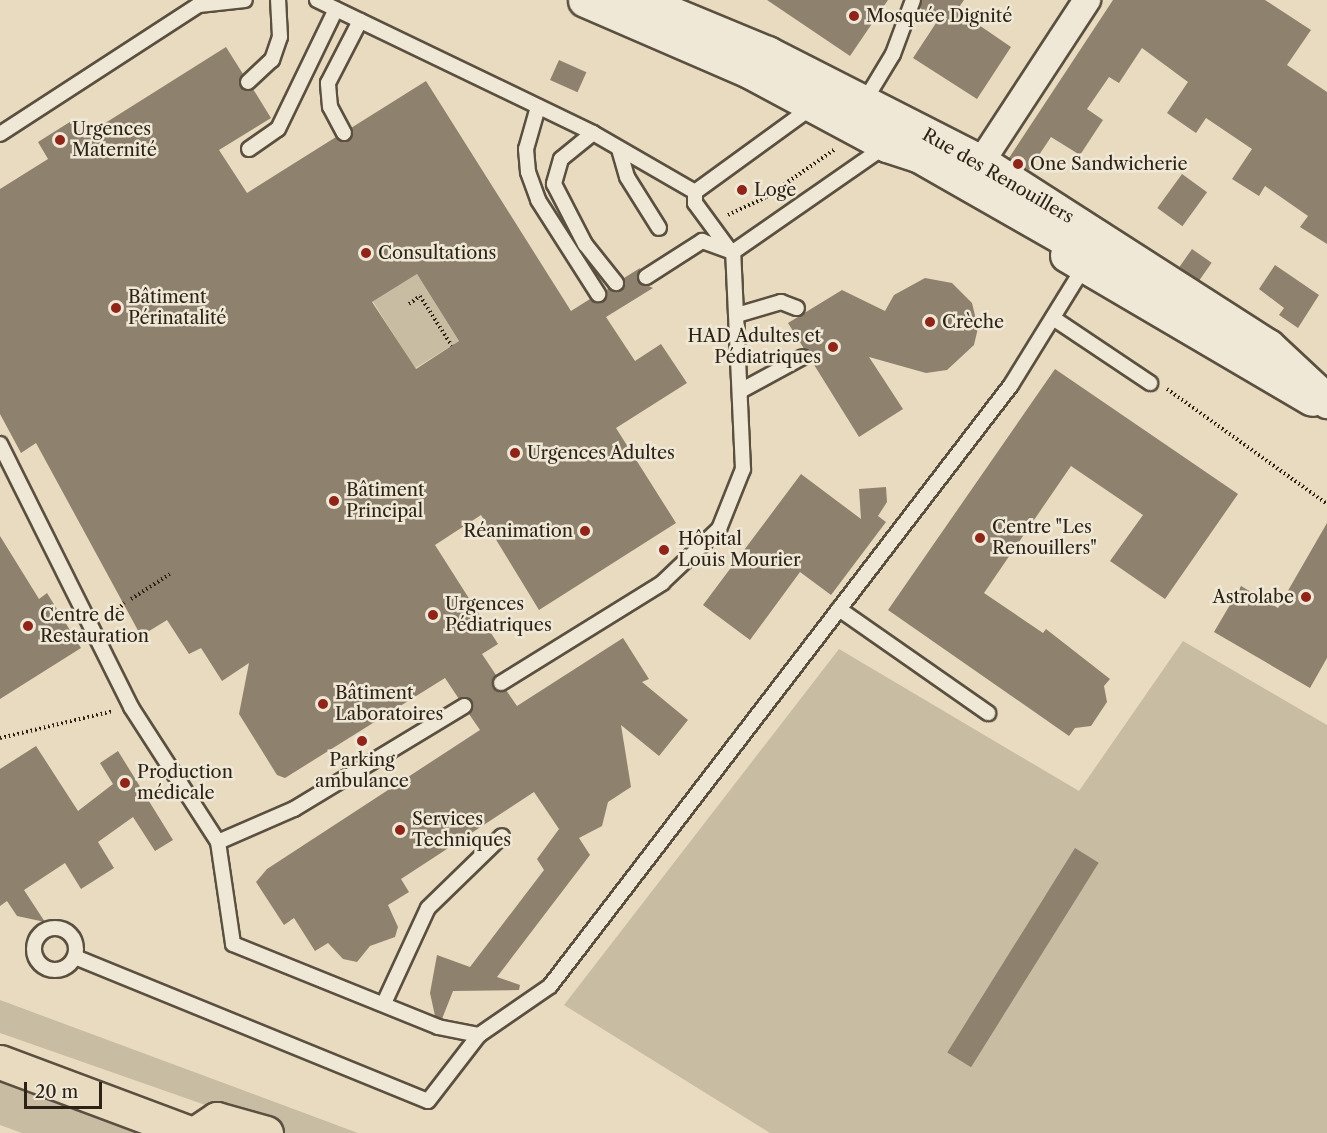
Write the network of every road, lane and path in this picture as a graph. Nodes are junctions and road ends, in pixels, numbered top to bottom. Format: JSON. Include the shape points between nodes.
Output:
{"nodes":[{"id":1,"x":245,"y":0,"type":"edge"},
{"id":2,"x":278,"y":0,"type":"edge"},
{"id":3,"x":317,"y":0,"type":"edge"},
{"id":4,"x":585,"y":0,"type":"edge"},
{"id":5,"x":639,"y":0,"type":"edge"},
{"id":6,"x":913,"y":0,"type":"edge"},
{"id":7,"x":1088,"y":0,"type":"edge"},
{"id":8,"x":336,"y":9,"type":"junction"},
{"id":9,"x":360,"y":21,"type":"junction"},
{"id":10,"x":248,"y":82,"type":"dead end"},
{"id":11,"x":855,"y":97,"type":"junction"},
{"id":12,"x":538,"y":107,"type":"junction"},
{"id":13,"x":812,"y":107,"type":"junction"},
{"id":14,"x":344,"y":133,"type":"dead end"},
{"id":15,"x":593,"y":133,"type":"junction"},
{"id":16,"x":0,"y":134,"type":"edge"},
{"id":17,"x":887,"y":146,"type":"junction"},
{"id":18,"x":249,"y":149,"type":"dead end"},
{"id":19,"x":619,"y":149,"type":"junction"},
{"id":20,"x":834,"y":149,"type":"dead end"},
{"id":21,"x":975,"y":172,"type":"junction"},
{"id":22,"x":695,"y":192,"type":"junction"},
{"id":23,"x":709,"y":225,"type":"junction"},
{"id":24,"x":659,"y":228,"type":"dead end"},
{"id":25,"x":733,"y":252,"type":"junction"},
{"id":26,"x":1095,"y":252,"type":"junction"},
{"id":27,"x":646,"y":277,"type":"dead end"},
{"id":28,"x":616,"y":283,"type":"dead end"},
{"id":29,"x":598,"y":294,"type":"dead end"},
{"id":30,"x":409,"y":304,"type":"dead end"},
{"id":31,"x":797,"y":308,"type":"dead end"},
{"id":32,"x":737,"y":315,"type":"junction"},
{"id":33,"x":1053,"y":318,"type":"junction"},
{"id":34,"x":452,"y":346,"type":"dead end"},
{"id":35,"x":803,"y":357,"type":"dead end"},
{"id":36,"x":1156,"y":384,"type":"joint"},
{"id":37,"x":742,"y":390,"type":"junction"},
{"id":38,"x":1327,"y":401,"type":"edge"},
{"id":39,"x":1327,"y":406,"type":"edge"},
{"id":40,"x":0,"y":444,"type":"edge"},
{"id":41,"x":1327,"y":504,"type":"edge"},
{"id":42,"x":170,"y":574,"type":"dead end"},
{"id":43,"x":131,"y":599,"type":"dead end"},
{"id":44,"x":840,"y":609,"type":"junction"},
{"id":45,"x":501,"y":683,"type":"dead end"},
{"id":46,"x":464,"y":706,"type":"dead end"},
{"id":47,"x":131,"y":707,"type":"junction"},
{"id":48,"x":988,"y":713,"type":"dead end"},
{"id":49,"x":0,"y":738,"type":"edge"},
{"id":50,"x":502,"y":836,"type":"dead end"},
{"id":51,"x":218,"y":842,"type":"junction"},
{"id":52,"x":75,"y":957,"type":"dead end"},
{"id":53,"x":385,"y":1001,"type":"junction"},
{"id":54,"x":479,"y":1035,"type":"junction"},
{"id":55,"x":0,"y":1062,"type":"edge"},
{"id":56,"x":190,"y":1133,"type":"edge"},
{"id":57,"x":196,"y":1133,"type":"edge"},
{"id":58,"x":266,"y":1133,"type":"edge"}],
"edges":[{"from":1,"to":16,"type":"lane","via":[[199,5]]},
{"from":2,"to":10,"type":"lane","via":[[280,38],[272,60]]},
{"from":3,"to":8,"type":"lane"},
{"from":4,"to":13,"type":"street","name":"Rue des Renouillers","via":[[749,71]]},
{"from":5,"to":11,"type":"street","name":"Rue des Renouillers"},
{"from":6,"to":11,"type":"lane","via":[[893,54]]},
{"from":7,"to":21,"type":"street"},
{"from":8,"to":9,"type":"lane"},
{"from":8,"to":18,"type":"lane","via":[[278,129]]},
{"from":9,"to":12,"type":"lane"},
{"from":9,"to":14,"type":"lane","via":[[328,83],[330,107]]},
{"from":11,"to":13,"type":"street"},
{"from":11,"to":21,"type":"street","name":"Rue des Renouillers"},
{"from":12,"to":15,"type":"lane"},
{"from":12,"to":29,"type":"lane","via":[[526,149],[528,172],[538,200]]},
{"from":13,"to":17,"type":"street","name":"Rue des Renouillers"},
{"from":13,"to":22,"type":"lane"},
{"from":15,"to":19,"type":"lane"},
{"from":15,"to":28,"type":"lane","via":[[561,159],[554,184],[585,244]]},
{"from":17,"to":21,"type":"street","name":"Rue des Renouillers"},
{"from":17,"to":25,"type":"lane"},
{"from":17,"to":26,"type":"street","name":"Rue des Renouillers","via":[[920,173]]},
{"from":19,"to":22,"type":"lane"},
{"from":19,"to":24,"type":"lane","via":[[627,177]]},
{"from":20,"to":23,"type":"path","via":[[766,197]]},
{"from":21,"to":26,"type":"street","name":"Rue des Renouillers","via":[[1062,237]]},
{"from":22,"to":23,"type":"lane"},
{"from":23,"to":25,"type":"lane"},
{"from":25,"to":27,"type":"lane","via":[[702,242]]},
{"from":25,"to":32,"type":"lane"},
{"from":26,"to":33,"type":"lane"},
{"from":26,"to":38,"type":"street","name":"Rue des Renouillers","via":[[1268,346]]},
{"from":26,"to":39,"type":"street","name":"Rue des Renouillers","via":[[1276,381]]},
{"from":30,"to":34,"type":"path","via":[[420,296]]},
{"from":31,"to":32,"type":"lane","via":[[781,303]]},
{"from":32,"to":37,"type":"lane"},
{"from":33,"to":36,"type":"lane"},
{"from":33,"to":44,"type":"lane","via":[[1011,385]]},
{"from":35,"to":37,"type":"lane"},
{"from":36,"to":41,"type":"path"},
{"from":37,"to":45,"type":"lane","via":[[743,469],[719,529],[662,583]]},
{"from":40,"to":47,"type":"lane"},
{"from":42,"to":43,"type":"path"},
{"from":44,"to":48,"type":"lane"},
{"from":44,"to":54,"type":"lane","via":[[550,986]]},
{"from":46,"to":51,"type":"lane","via":[[294,808]]},
{"from":47,"to":49,"type":"path"},
{"from":47,"to":51,"type":"lane"},
{"from":50,"to":53,"type":"lane","via":[[428,908]]},
{"from":51,"to":53,"type":"lane","via":[[233,944]]},
{"from":52,"to":54,"type":"lane","via":[[428,1101]]},
{"from":53,"to":54,"type":"lane","via":[[438,1027]]},
{"from":55,"to":56,"type":"highway"},
{"from":57,"to":58,"type":"highway","via":[[217,1119]]}]}
